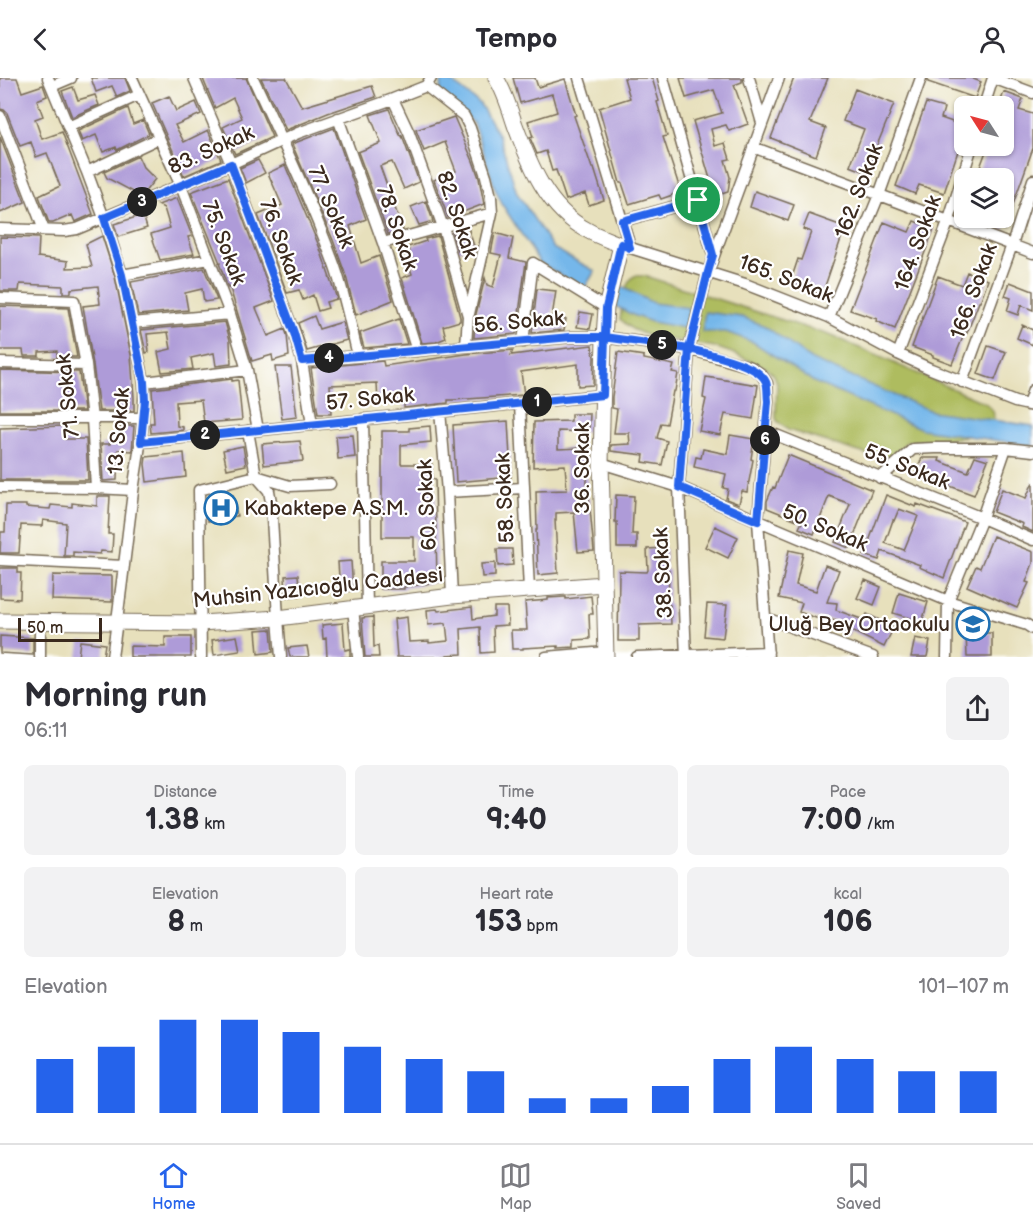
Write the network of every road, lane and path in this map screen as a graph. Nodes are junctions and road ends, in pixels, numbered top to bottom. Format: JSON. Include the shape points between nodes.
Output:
{"nodes":[{"id":1,"x":71,"y":78,"type":"edge"},
{"id":2,"x":132,"y":78,"type":"edge"},
{"id":3,"x":194,"y":78,"type":"edge"},
{"id":4,"x":253,"y":78,"type":"edge"},
{"id":5,"x":496,"y":78,"type":"edge"},
{"id":6,"x":579,"y":78,"type":"edge"},
{"id":7,"x":663,"y":78,"type":"edge"},
{"id":8,"x":748,"y":78,"type":"edge"},
{"id":9,"x":779,"y":78,"type":"edge"},
{"id":10,"x":921,"y":78,"type":"edge"},
{"id":11,"x":993,"y":78,"type":"edge"},
{"id":12,"x":50,"y":82,"type":"edge"},
{"id":13,"x":428,"y":82,"type":"edge"},
{"id":14,"x":1033,"y":93,"type":"edge"},
{"id":15,"x":139,"y":95,"type":"junction"},
{"id":16,"x":987,"y":96,"type":"edge"},
{"id":17,"x":393,"y":99,"type":"junction"},
{"id":18,"x":0,"y":116,"type":"edge"},
{"id":19,"x":338,"y":118,"type":"junction"},
{"id":20,"x":762,"y":123,"type":"junction"},
{"id":21,"x":68,"y":127,"type":"junction"},
{"id":22,"x":159,"y":138,"type":"junction"},
{"id":23,"x":282,"y":140,"type":"junction"},
{"id":24,"x":753,"y":147,"type":"junction"},
{"id":25,"x":969,"y":156,"type":"edge"},
{"id":26,"x":231,"y":164,"type":"junction"},
{"id":27,"x":87,"y":172,"type":"junction"},
{"id":28,"x":1033,"y":180,"type":"edge"},
{"id":29,"x":181,"y":186,"type":"junction"},
{"id":30,"x":879,"y":195,"type":"junction"},
{"id":31,"x":698,"y":200,"type":"junction"},
{"id":32,"x":492,"y":213,"type":"junction"},
{"id":33,"x":104,"y":218,"type":"junction"},
{"id":34,"x":949,"y":220,"type":"junction"},
{"id":35,"x":622,"y":221,"type":"junction"},
{"id":36,"x":443,"y":226,"type":"junction"},
{"id":37,"x":0,"y":229,"type":"edge"},
{"id":38,"x":44,"y":230,"type":"junction"},
{"id":39,"x":383,"y":243,"type":"junction"},
{"id":40,"x":1012,"y":245,"type":"junction"},
{"id":41,"x":625,"y":246,"type":"junction"},
{"id":42,"x":1033,"y":253,"type":"edge"},
{"id":43,"x":713,"y":255,"type":"junction"},
{"id":44,"x":209,"y":259,"type":"junction"},
{"id":45,"x":708,"y":272,"type":"junction"},
{"id":46,"x":122,"y":275,"type":"junction"},
{"id":47,"x":0,"y":298,"type":"edge"},
{"id":48,"x":606,"y":308,"type":"junction"},
{"id":49,"x":230,"y":314,"type":"junction"},
{"id":50,"x":468,"y":316,"type":"junction"},
{"id":51,"x":829,"y":317,"type":"junction"},
{"id":52,"x":132,"y":323,"type":"junction"},
{"id":53,"x":604,"y":337,"type":"junction"},
{"id":54,"x":523,"y":342,"type":"junction"},
{"id":55,"x":466,"y":346,"type":"junction"},
{"id":56,"x":689,"y":349,"type":"junction"},
{"id":57,"x":417,"y":351,"type":"junction"},
{"id":58,"x":898,"y":354,"type":"junction"},
{"id":59,"x":358,"y":356,"type":"junction"},
{"id":60,"x":302,"y":361,"type":"junction"},
{"id":61,"x":0,"y":363,"type":"edge"},
{"id":62,"x":86,"y":365,"type":"junction"},
{"id":63,"x":247,"y":370,"type":"junction"},
{"id":64,"x":144,"y":382,"type":"junction"},
{"id":65,"x":962,"y":382,"type":"junction"},
{"id":66,"x":1033,"y":390,"type":"edge"},
{"id":67,"x":603,"y":395,"type":"junction"},
{"id":68,"x":520,"y":404,"type":"junction"},
{"id":69,"x":1030,"y":405,"type":"edge"},
{"id":70,"x":440,"y":411,"type":"junction"},
{"id":71,"x":0,"y":418,"type":"edge"},
{"id":72,"x":144,"y":418,"type":"junction"},
{"id":73,"x":92,"y":419,"type":"junction"},
{"id":74,"x":363,"y":419,"type":"junction"},
{"id":75,"x":312,"y":424,"type":"junction"},
{"id":76,"x":253,"y":431,"type":"junction"},
{"id":77,"x":766,"y":431,"type":"junction"},
{"id":78,"x":141,"y":442,"type":"junction"},
{"id":79,"x":1006,"y":448,"type":"junction"},
{"id":80,"x":1033,"y":451,"type":"edge"},
{"id":81,"x":601,"y":463,"type":"junction"},
{"id":82,"x":256,"y":476,"type":"junction"},
{"id":83,"x":880,"y":478,"type":"junction"},
{"id":84,"x":330,"y":484,"type":"dead end"},
{"id":85,"x":0,"y":487,"type":"edge"},
{"id":86,"x":679,"y":487,"type":"junction"},
{"id":87,"x":96,"y":488,"type":"junction"},
{"id":88,"x":523,"y":488,"type":"junction"},
{"id":89,"x":133,"y":490,"type":"junction"},
{"id":90,"x":447,"y":492,"type":"junction"},
{"id":91,"x":982,"y":518,"type":"junction"},
{"id":92,"x":758,"y":521,"type":"junction"},
{"id":93,"x":1033,"y":540,"type":"edge"},
{"id":94,"x":0,"y":560,"type":"edge"},
{"id":95,"x":124,"y":566,"type":"junction"},
{"id":96,"x":604,"y":584,"type":"junction"},
{"id":97,"x":529,"y":590,"type":"junction"},
{"id":98,"x":452,"y":596,"type":"junction"},
{"id":99,"x":948,"y":601,"type":"junction"},
{"id":100,"x":360,"y":607,"type":"junction"},
{"id":101,"x":278,"y":618,"type":"junction"},
{"id":102,"x":766,"y":618,"type":"junction"},
{"id":103,"x":0,"y":621,"type":"edge"},
{"id":104,"x":40,"y":622,"type":"junction"},
{"id":105,"x":117,"y":623,"type":"junction"},
{"id":106,"x":200,"y":623,"type":"junction"},
{"id":107,"x":1031,"y":623,"type":"edge"},
{"id":108,"x":855,"y":654,"type":"edge"},
{"id":109,"x":606,"y":655,"type":"edge"},
{"id":110,"x":768,"y":655,"type":"edge"},
{"id":111,"x":686,"y":656,"type":"edge"},
{"id":112,"x":40,"y":657,"type":"edge"},
{"id":113,"x":111,"y":657,"type":"edge"},
{"id":114,"x":201,"y":657,"type":"edge"},
{"id":115,"x":281,"y":657,"type":"edge"},
{"id":116,"x":358,"y":657,"type":"edge"},
{"id":117,"x":546,"y":657,"type":"edge"},
{"id":118,"x":637,"y":657,"type":"edge"},
{"id":119,"x":873,"y":657,"type":"edge"},
{"id":120,"x":947,"y":657,"type":"edge"}],
"edges":[{"from":1,"to":12,"type":"street"},
{"from":2,"to":15,"type":"street","name":"75. Sokak"},
{"from":3,"to":26,"type":"street","name":"76. Sokak"},
{"from":4,"to":23,"type":"street","name":"77. Sokak"},
{"from":5,"to":41,"type":"main road","name":"165. Sokak","via":[[544,190],[574,222]]},
{"from":6,"to":35,"type":"street"},
{"from":7,"to":31,"type":"street"},
{"from":8,"to":20,"type":"street"},
{"from":9,"to":20,"type":"street","name":"38. Sokak"},
{"from":10,"to":30,"type":"street","name":"162. Sokak"},
{"from":11,"to":14,"type":"street"},
{"from":11,"to":16,"type":"street"},
{"from":12,"to":21,"type":"street","name":"13. Sokak"},
{"from":13,"to":17,"type":"street","name":"83. Sokak"},
{"from":13,"to":32,"type":"street","via":[[464,116],[470,128],[486,176]]},
{"from":15,"to":21,"type":"street"},
{"from":15,"to":22,"type":"street","name":"75. Sokak"},
{"from":17,"to":19,"type":"street","name":"83. Sokak"},
{"from":17,"to":36,"type":"street","name":"82. Sokak"},
{"from":18,"to":38,"type":"street"},
{"from":19,"to":23,"type":"street","name":"83. Sokak"},
{"from":19,"to":39,"type":"street","name":"78. Sokak"},
{"from":20,"to":24,"type":"street","name":"38. Sokak"},
{"from":21,"to":27,"type":"street","name":"13. Sokak"},
{"from":22,"to":27,"type":"street"},
{"from":22,"to":29,"type":"street","name":"75. Sokak"},
{"from":23,"to":26,"type":"street","name":"83. Sokak"},
{"from":23,"to":59,"type":"street","name":"77. Sokak","via":[[335,268]]},
{"from":24,"to":30,"type":"street"},
{"from":24,"to":43,"type":"street","name":"38. Sokak"},
{"from":25,"to":34,"type":"street","name":"164. Sokak"},
{"from":26,"to":29,"type":"street","name":"83. Sokak"},
{"from":26,"to":60,"type":"street","name":"76. Sokak"},
{"from":27,"to":33,"type":"street","name":"13. Sokak"},
{"from":28,"to":40,"type":"street","name":"166. Sokak"},
{"from":29,"to":33,"type":"street","name":"83. Sokak"},
{"from":29,"to":44,"type":"street","name":"75. Sokak"},
{"from":30,"to":34,"type":"street"},
{"from":30,"to":51,"type":"street","name":"162. Sokak"},
{"from":31,"to":35,"type":"street"},
{"from":31,"to":43,"type":"street"},
{"from":32,"to":36,"type":"street"},
{"from":32,"to":50,"type":"street"},
{"from":33,"to":38,"type":"street","name":"83. Sokak","via":[[77,229]]},
{"from":33,"to":46,"type":"street","name":"13. Sokak"},
{"from":34,"to":40,"type":"street"},
{"from":34,"to":58,"type":"street","name":"164. Sokak"},
{"from":35,"to":41,"type":"street"},
{"from":36,"to":39,"type":"street"},
{"from":36,"to":50,"type":"street","name":"82. Sokak"},
{"from":37,"to":38,"type":"street","name":"83. Sokak"},
{"from":39,"to":57,"type":"street","name":"78. Sokak"},
{"from":40,"to":42,"type":"street"},
{"from":40,"to":65,"type":"street","name":"166. Sokak"},
{"from":41,"to":45,"type":"street","name":"165. Sokak"},
{"from":41,"to":48,"type":"main road","name":"36. Sokak"},
{"from":43,"to":45,"type":"street","name":"38. Sokak"},
{"from":44,"to":46,"type":"street"},
{"from":44,"to":49,"type":"street","name":"75. Sokak"},
{"from":45,"to":51,"type":"street","name":"165. Sokak"},
{"from":45,"to":56,"type":"street","name":"38. Sokak"},
{"from":46,"to":52,"type":"street","name":"13. Sokak"},
{"from":47,"to":62,"type":"street","name":"71. Sokak","via":[[74,301]]},
{"from":48,"to":53,"type":"main road","name":"36. Sokak"},
{"from":48,"to":54,"type":"street","via":[[533,263]]},
{"from":49,"to":52,"type":"street"},
{"from":49,"to":63,"type":"street","name":"75. Sokak"},
{"from":50,"to":55,"type":"street","name":"82. Sokak"},
{"from":51,"to":58,"type":"street","name":"165. Sokak"},
{"from":52,"to":64,"type":"street","name":"13. Sokak"},
{"from":53,"to":54,"type":"street","name":"56. Sokak"},
{"from":53,"to":56,"type":"street","name":"56. Sokak"},
{"from":53,"to":67,"type":"main road","name":"36. Sokak"},
{"from":54,"to":55,"type":"street","name":"56. Sokak"},
{"from":55,"to":57,"type":"street","name":"56. Sokak"},
{"from":56,"to":77,"type":"street","name":"56. Sokak","via":[[751,367],[761,374],[767,383]]},
{"from":56,"to":86,"type":"street","name":"38. Sokak"},
{"from":57,"to":59,"type":"street","name":"56. Sokak"},
{"from":58,"to":65,"type":"street","name":"165. Sokak"},
{"from":59,"to":60,"type":"street","name":"56. Sokak"},
{"from":60,"to":75,"type":"street","name":"76. Sokak"},
{"from":61,"to":62,"type":"street"},
{"from":62,"to":73,"type":"street","name":"71. Sokak"},
{"from":63,"to":64,"type":"street"},
{"from":63,"to":76,"type":"street","name":"75. Sokak"},
{"from":64,"to":72,"type":"street","name":"13. Sokak"},
{"from":65,"to":69,"type":"street","name":"165. Sokak"},
{"from":66,"to":69,"type":"street"},
{"from":67,"to":68,"type":"street","name":"57. Sokak"},
{"from":67,"to":81,"type":"main road","name":"36. Sokak"},
{"from":68,"to":70,"type":"street","name":"57. Sokak"},
{"from":68,"to":88,"type":"street","name":"58. Sokak"},
{"from":70,"to":74,"type":"street","name":"57. Sokak"},
{"from":70,"to":90,"type":"street","name":"60. Sokak"},
{"from":71,"to":73,"type":"street"},
{"from":72,"to":73,"type":"street"},
{"from":72,"to":78,"type":"street","name":"13. Sokak"},
{"from":73,"to":87,"type":"street","name":"71. Sokak"},
{"from":74,"to":75,"type":"street","name":"57. Sokak"},
{"from":74,"to":100,"type":"street"},
{"from":75,"to":76,"type":"street","name":"57. Sokak"},
{"from":76,"to":78,"type":"street","name":"57. Sokak"},
{"from":76,"to":82,"type":"street","name":"75. Sokak"},
{"from":77,"to":83,"type":"street","name":"55. Sokak"},
{"from":77,"to":92,"type":"street"},
{"from":78,"to":89,"type":"street","name":"13. Sokak"},
{"from":79,"to":80,"type":"street"},
{"from":79,"to":83,"type":"street","via":[[913,449]]},
{"from":79,"to":91,"type":"street"},
{"from":81,"to":86,"type":"street","name":"50. Sokak"},
{"from":81,"to":96,"type":"main road","name":"36. Sokak"},
{"from":82,"to":84,"type":"street","via":[[290,486]]},
{"from":82,"to":101,"type":"street","via":[[269,491],[271,502]]},
{"from":82,"to":106,"type":"street","via":[[199,490]]},
{"from":83,"to":91,"type":"street","name":"55. Sokak"},
{"from":85,"to":87,"type":"street"},
{"from":86,"to":92,"type":"street","name":"50. Sokak"},
{"from":86,"to":111,"type":"street","name":"38. Sokak"},
{"from":87,"to":89,"type":"street"},
{"from":88,"to":90,"type":"street"},
{"from":88,"to":97,"type":"street","name":"58. Sokak"},
{"from":89,"to":95,"type":"street","name":"13. Sokak"},
{"from":90,"to":98,"type":"street","name":"60. Sokak"},
{"from":91,"to":93,"type":"street","name":"55. Sokak"},
{"from":91,"to":99,"type":"street"},
{"from":92,"to":99,"type":"street","name":"50. Sokak"},
{"from":92,"to":102,"type":"street"},
{"from":94,"to":95,"type":"street"},
{"from":95,"to":105,"type":"street","name":"13. Sokak"},
{"from":96,"to":97,"type":"main road","name":"Muhsin Yazıcıoğlu Caddesi"},
{"from":96,"to":109,"type":"main road","name":"36. Sokak"},
{"from":97,"to":98,"type":"main road","name":"Muhsin Yazıcıoğlu Caddesi"},
{"from":98,"to":100,"type":"main road","name":"Muhsin Yazıcıoğlu Caddesi"},
{"from":99,"to":107,"type":"street","name":"50. Sokak"},
{"from":99,"to":120,"type":"street"},
{"from":100,"to":101,"type":"main road","name":"Muhsin Yazıcıoğlu Caddesi"},
{"from":100,"to":116,"type":"street"},
{"from":101,"to":106,"type":"main road","name":"Muhsin Yazıcıoğlu Caddesi"},
{"from":101,"to":115,"type":"street"},
{"from":102,"to":108,"type":"street"},
{"from":102,"to":110,"type":"street"},
{"from":103,"to":104,"type":"main road","name":"Muhsin Yazıcıoğlu Caddesi"},
{"from":104,"to":105,"type":"main road","name":"Muhsin Yazıcıoğlu Caddesi"},
{"from":104,"to":112,"type":"street"},
{"from":105,"to":106,"type":"main road","name":"Muhsin Yazıcıoğlu Caddesi"},
{"from":105,"to":113,"type":"street","name":"13. Sokak"},
{"from":106,"to":114,"type":"street"},
{"from":108,"to":119,"type":"street"},
{"from":109,"to":117,"type":"street"},
{"from":110,"to":111,"type":"street"},
{"from":111,"to":118,"type":"street"}]}
